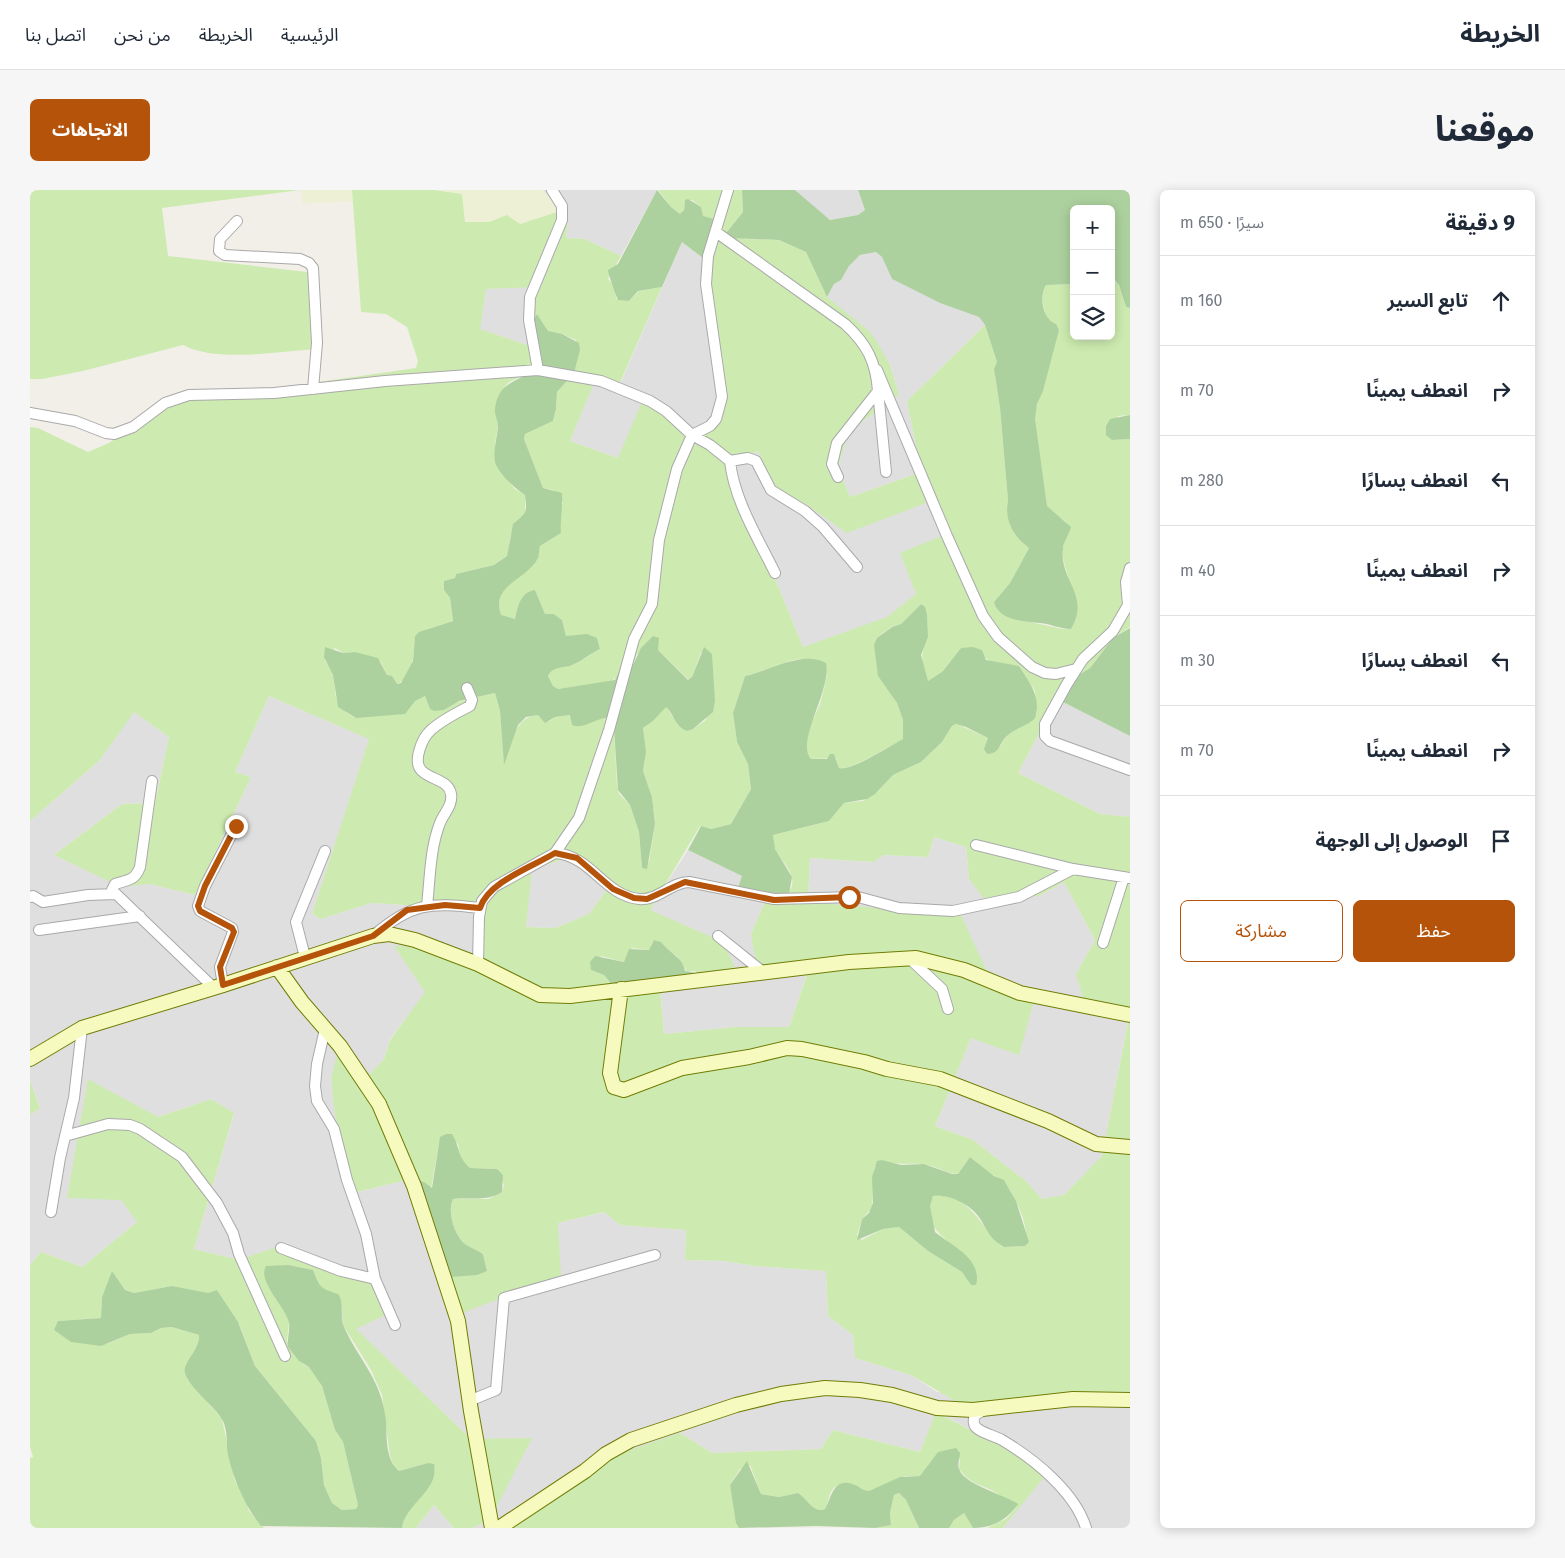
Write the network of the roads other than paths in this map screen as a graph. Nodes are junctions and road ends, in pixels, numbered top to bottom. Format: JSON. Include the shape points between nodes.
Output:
{"nodes":[{"id":1,"x":552,"y":190,"type":"edge"},
{"id":2,"x":728,"y":190,"type":"edge"},
{"id":3,"x":237,"y":221,"type":"dead end"},
{"id":4,"x":716,"y":232,"type":"junction"},
{"id":5,"x":538,"y":370,"type":"junction"},
{"id":6,"x":876,"y":370,"type":"junction"},
{"id":7,"x":313,"y":389,"type":"junction"},
{"id":8,"x":878,"y":391,"type":"junction"},
{"id":9,"x":30,"y":413,"type":"edge"},
{"id":10,"x":692,"y":435,"type":"junction"},
{"id":11,"x":730,"y":461,"type":"junction"},
{"id":12,"x":886,"y":472,"type":"dead end"},
{"id":13,"x":838,"y":477,"type":"dead end"},
{"id":14,"x":857,"y":567,"type":"dead end"},
{"id":15,"x":1130,"y":568,"type":"edge"},
{"id":16,"x":775,"y":573,"type":"dead end"},
{"id":17,"x":1076,"y":669,"type":"junction"},
{"id":18,"x":467,"y":688,"type":"dead end"},
{"id":19,"x":1130,"y":770,"type":"edge"},
{"id":20,"x":152,"y":782,"type":"dead end"},
{"id":21,"x":236,"y":826,"type":"dead end"},
{"id":22,"x":976,"y":845,"type":"dead end"},
{"id":23,"x":325,"y":851,"type":"dead end"},
{"id":24,"x":555,"y":853,"type":"junction"},
{"id":25,"x":1073,"y":868,"type":"junction"},
{"id":26,"x":1127,"y":877,"type":"edge"},
{"id":27,"x":115,"y":894,"type":"junction"},
{"id":28,"x":30,"y":897,"type":"edge"},
{"id":29,"x":427,"y":906,"type":"junction"},
{"id":30,"x":480,"y":908,"type":"junction"},
{"id":31,"x":140,"y":916,"type":"junction"},
{"id":32,"x":39,"y":930,"type":"dead end"},
{"id":33,"x":373,"y":936,"type":"junction"},
{"id":34,"x":718,"y":936,"type":"dead end"},
{"id":35,"x":1103,"y":943,"type":"dead end"},
{"id":36,"x":305,"y":957,"type":"junction"},
{"id":37,"x":909,"y":958,"type":"junction"},
{"id":38,"x":478,"y":964,"type":"junction"},
{"id":39,"x":277,"y":967,"type":"junction"},
{"id":40,"x":763,"y":972,"type":"junction"},
{"id":41,"x":219,"y":987,"type":"junction"},
{"id":42,"x":621,"y":989,"type":"junction"},
{"id":43,"x":948,"y":1009,"type":"dead end"},
{"id":44,"x":1130,"y":1015,"type":"edge"},
{"id":45,"x":82,"y":1028,"type":"junction"},
{"id":46,"x":325,"y":1029,"type":"junction"},
{"id":47,"x":30,"y":1059,"type":"edge"},
{"id":48,"x":65,"y":1136,"type":"junction"},
{"id":49,"x":1130,"y":1147,"type":"edge"},
{"id":50,"x":51,"y":1212,"type":"dead end"},
{"id":51,"x":281,"y":1248,"type":"dead end"},
{"id":52,"x":656,"y":1255,"type":"dead end"},
{"id":53,"x":375,"y":1279,"type":"junction"},
{"id":54,"x":395,"y":1325,"type":"dead end"},
{"id":55,"x":285,"y":1356,"type":"dead end"},
{"id":56,"x":1130,"y":1400,"type":"edge"},
{"id":57,"x":469,"y":1401,"type":"junction"},
{"id":58,"x":986,"y":1409,"type":"junction"},
{"id":59,"x":492,"y":1528,"type":"edge"},
{"id":60,"x":499,"y":1528,"type":"edge"},
{"id":61,"x":1086,"y":1528,"type":"edge"}],
"edges":[{"from":1,"to":5,"type":"street","via":[[562,206],[562,220],[530,297],[529,320]]},
{"from":2,"to":4,"type":"street"},
{"from":3,"to":7,"type":"street","via":[[220,239],[220,251],[224,254],[300,259],[312,268],[317,343]]},
{"from":4,"to":6,"type":"street","via":[[845,324],[862,343]]},
{"from":4,"to":10,"type":"street","via":[[708,256],[706,284],[722,397],[716,419]]},
{"from":5,"to":7,"type":"street","via":[[385,380]]},
{"from":5,"to":10,"type":"street","via":[[600,381],[650,401]]},
{"from":6,"to":8,"type":"street"},
{"from":6,"to":17,"type":"street","via":[[983,616],[998,637],[1032,667],[1046,674]]},
{"from":7,"to":9,"type":"street","via":[[189,395],[165,403],[132,427],[114,434],[75,420]]},
{"from":8,"to":12,"type":"street"},
{"from":8,"to":13,"type":"street","via":[[837,443],[832,464]]},
{"from":10,"to":11,"type":"street"},
{"from":10,"to":24,"type":"street","via":[[677,469],[659,540],[652,604],[634,638],[609,730],[579,818]]},
{"from":11,"to":14,"type":"street","via":[[748,458],[756,461],[771,490],[805,511],[823,527]]},
{"from":11,"to":16,"type":"street","via":[[744,508]]},
{"from":15,"to":17,"type":"street","via":[[1126,582],[1128,605],[1119,623]]},
{"from":17,"to":19,"type":"street","via":[[1045,724],[1045,736],[1074,751]]},
{"from":18,"to":29,"type":"street","via":[[472,700],[470,706],[430,730],[418,755],[421,770],[448,787],[451,794],[436,841]]},
{"from":20,"to":27,"type":"street","via":[[140,867],[130,880],[114,884],[112,890]]},
{"from":21,"to":41,"type":"street","via":[[198,906],[200,911],[234,932],[220,967]]},
{"from":22,"to":25,"type":"street"},
{"from":23,"to":36,"type":"street","via":[[296,922]]},
{"from":24,"to":25,"type":"street","via":[[577,858],[613,889],[641,899],[655,897],[681,883],[690,882],[774,900],[858,897],[899,908],[953,911],[1020,897]]},
{"from":24,"to":30,"type":"street","via":[[494,887]]},
{"from":25,"to":26,"type":"street"},
{"from":26,"to":35,"type":"street"},
{"from":27,"to":28,"type":"street","via":[[43,902]]},
{"from":27,"to":31,"type":"street"},
{"from":29,"to":30,"type":"street"},
{"from":29,"to":33,"type":"street","via":[[407,910]]},
{"from":30,"to":38,"type":"street"},
{"from":31,"to":32,"type":"street"},
{"from":31,"to":41,"type":"street"},
{"from":33,"to":36,"type":"street"},
{"from":33,"to":38,"type":"street","via":[[400,936]]},
{"from":34,"to":40,"type":"street"},
{"from":36,"to":39,"type":"street"},
{"from":37,"to":40,"type":"street"},
{"from":37,"to":43,"type":"street","via":[[942,989]]},
{"from":37,"to":44,"type":"street","via":[[931,960],[964,970],[1020,993]]},
{"from":38,"to":42,"type":"street","via":[[530,991],[550,997]]},
{"from":39,"to":41,"type":"street"},
{"from":39,"to":46,"type":"street"},
{"from":40,"to":42,"type":"street"},
{"from":41,"to":45,"type":"street"},
{"from":42,"to":49,"type":"street","via":[[610,1073],[611,1082],[617,1089],[635,1088],[694,1066],[749,1058],[787,1048],[802,1049],[940,1078],[1096,1144]]},
{"from":45,"to":47,"type":"street"},
{"from":45,"to":48,"type":"street","via":[[74,1098]]},
{"from":46,"to":53,"type":"street","via":[[317,1064],[317,1101],[334,1129],[349,1187],[366,1234]]},
{"from":46,"to":57,"type":"street","via":[[378,1104],[414,1186],[458,1321]]},
{"from":48,"to":50,"type":"street"},
{"from":48,"to":55,"type":"street","via":[[108,1124],[130,1125],[182,1157],[217,1203],[233,1233],[239,1254]]},
{"from":51,"to":53,"type":"street","via":[[341,1271]]},
{"from":52,"to":57,"type":"street","via":[[504,1298],[496,1390]]},
{"from":53,"to":54,"type":"street"},
{"from":56,"to":58,"type":"street","via":[[1073,1399]]},
{"from":57,"to":59,"type":"street"},
{"from":58,"to":60,"type":"street","via":[[936,1408],[892,1395],[825,1388],[781,1394],[632,1440],[606,1454],[586,1471]]},
{"from":58,"to":61,"type":"street","via":[[973,1419],[977,1428],[1002,1440],[1047,1472],[1083,1518]]}]}
